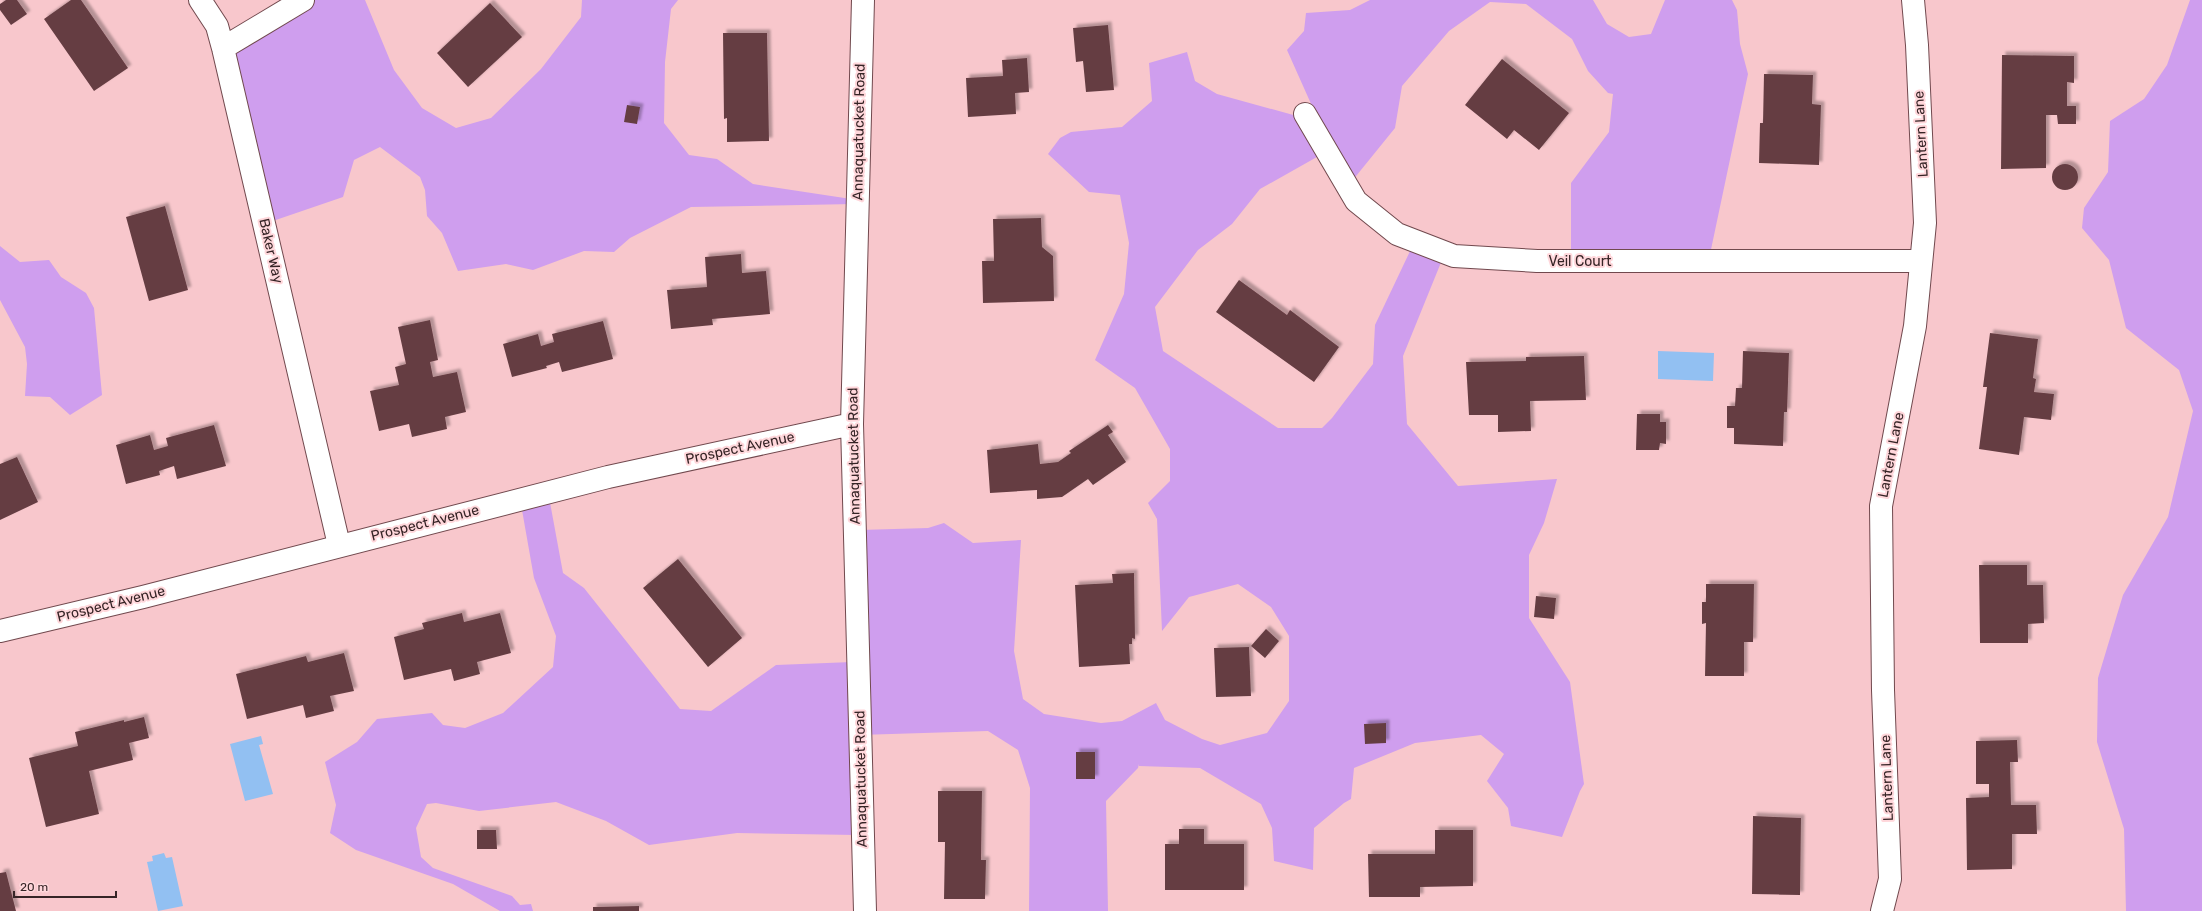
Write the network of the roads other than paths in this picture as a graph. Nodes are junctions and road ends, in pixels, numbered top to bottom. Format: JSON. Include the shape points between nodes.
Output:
{"nodes":[{"id":1,"x":200,"y":0,"type":"edge"},
{"id":2,"x":302,"y":0,"type":"edge"},
{"id":3,"x":863,"y":0,"type":"edge"},
{"id":4,"x":1913,"y":0,"type":"edge"},
{"id":5,"x":223,"y":48,"type":"junction"},
{"id":6,"x":1305,"y":114,"type":"dead end"},
{"id":7,"x":1921,"y":261,"type":"junction"},
{"id":8,"x":852,"y":424,"type":"junction"},
{"id":9,"x":339,"y":545,"type":"junction"},
{"id":10,"x":0,"y":631,"type":"edge"},
{"id":11,"x":865,"y":911,"type":"edge"},
{"id":12,"x":1882,"y":911,"type":"edge"}],
"edges":[{"from":1,"to":5,"type":"street","name":"Baker Way","via":[[217,26]]},
{"from":2,"to":5,"type":"street"},
{"from":3,"to":8,"type":"street","name":"Annaquatucket Road"},
{"from":4,"to":7,"type":"street","name":"Lantern Lane","via":[[1925,223]]},
{"from":5,"to":9,"type":"street","name":"Baker Way"},
{"from":6,"to":7,"type":"street","name":"Veil Court","via":[[1356,201],[1397,234],[1454,256],[1537,261]]},
{"from":7,"to":12,"type":"street","name":"Lantern Lane","via":[[1915,326],[1882,506],[1883,690],[1890,879]]},
{"from":8,"to":9,"type":"street","name":"Prospect Avenue","via":[[608,477]]},
{"from":8,"to":11,"type":"street","name":"Annaquatucket Road"},
{"from":9,"to":10,"type":"street","name":"Prospect Avenue","via":[[143,597]]}]}
